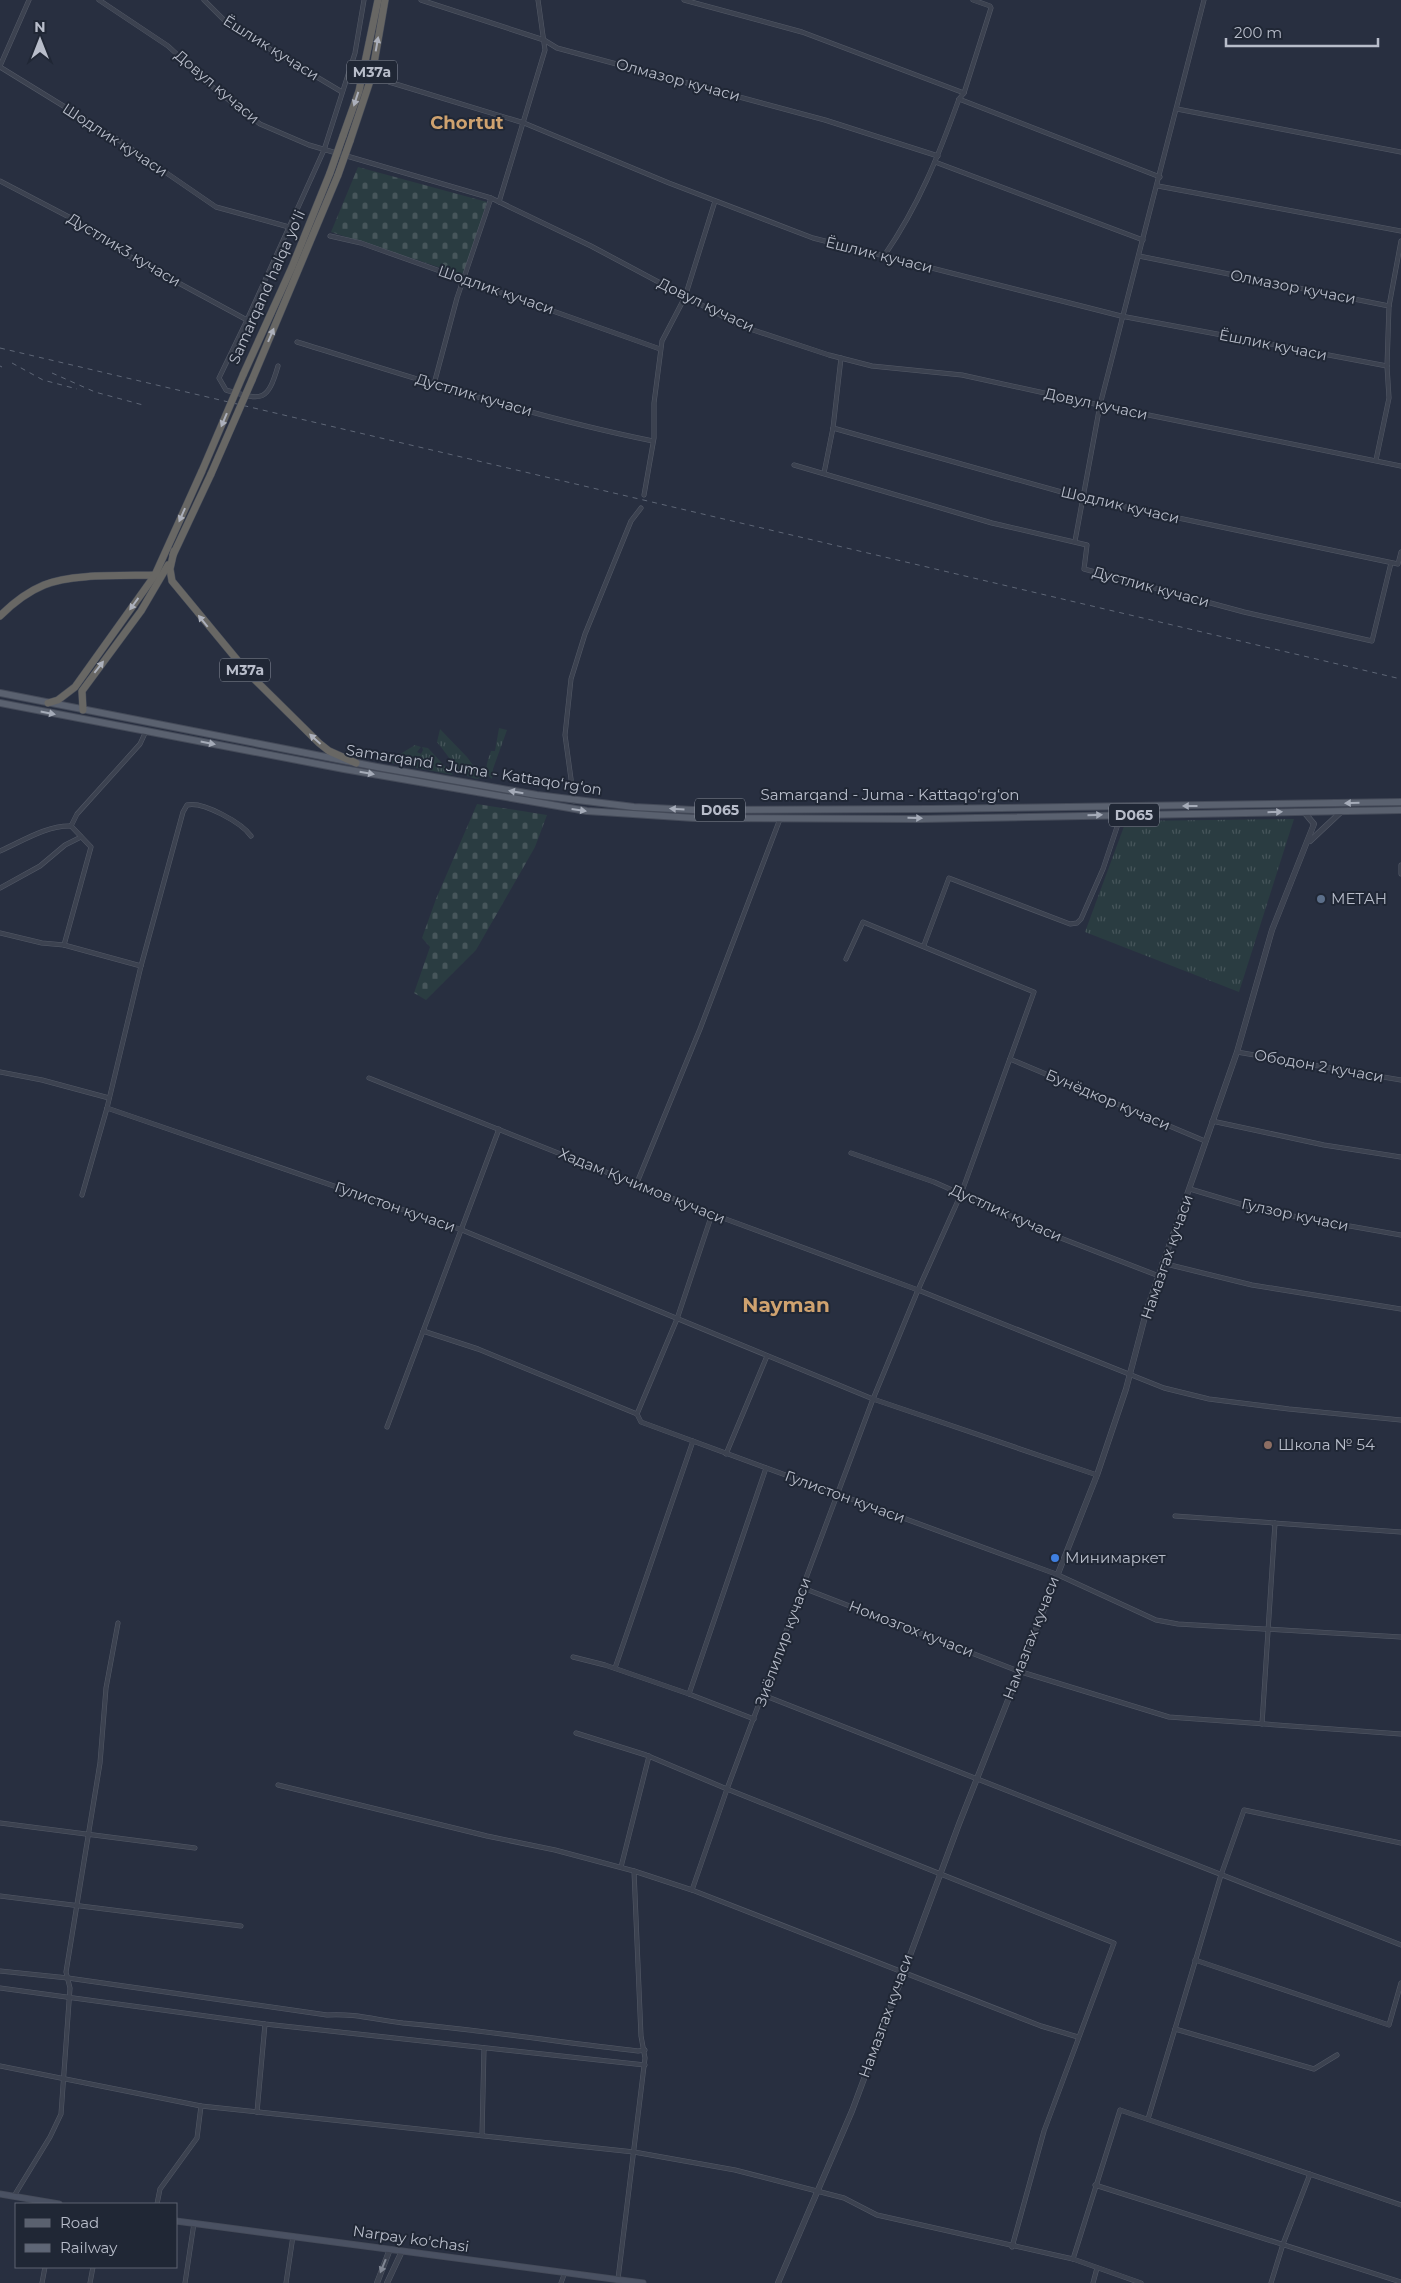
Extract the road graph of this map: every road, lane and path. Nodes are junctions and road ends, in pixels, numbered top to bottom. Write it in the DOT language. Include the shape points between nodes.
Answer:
graph roads {
  1 [pos="29,0"];
  2 [pos="99,0"];
  3 [pos="204,0"];
  4 [pos="363,0"];
  5 [pos="378,0"];
  6 [pos="385,0"];
  7 [pos="421,0"];
  8 [pos="538,0"];
  9 [pos="684,0"];
  10 [pos="973,0"];
  11 [pos="1204,0"];
  12 [pos="544,40"];
  13 [pos="0,67"];
  14 [pos="389,82"];
  15 [pos="342,92"];
  16 [pos="964,94"];
  17 [pos="958,99"];
  18 [pos="1178,109"];
  19 [pos="524,123"];
  20 [pos="324,150"];
  21 [pos="1401,152"];
  22 [pos="938,156"];
  23 [pos="935,162"];
  24 [pos="334,174"];
  25 [pos="1160,177"];
  26 [pos="0,181"];
  27 [pos="1158,186"];
  28 [pos="491,198"];
  29 [pos="715,201"];
  30 [pos="499,202"];
  31 [pos="289,227"];
  32 [pos="1401,231"];
  33 [pos="330,236"];
  34 [pos="1143,240"];
  35 [pos="1401,241"];
  36 [pos="884,256"];
  37 [pos="1139,256"];
  38 [pos="465,280"];
  39 [pos="685,297"];
  40 [pos="1389,306"];
  41 [pos="1121,316"];
  42 [pos="247,320"];
  43 [pos="297,342"];
  44 [pos="660,349"];
  45 [pos="841,358"];
  46 [pos="278,366"];
  47 [pos="1387,366"];
  48 [pos="434,384"];
  49 [pos="1100,405"];
  50 [pos="832,428"];
  51 [pos="653,442"];
  52 [pos="1376,460"];
  53 [pos="794,465"];
  54 [pos="1401,466"];
  55 [pos="824,474"];
  56 [pos="644,496"];
  57 [pos="1083,498"];
  58 [pos="641,508"];
  59 [pos="1075,541"];
  60 [pos="174,551"];
  61 [pos="1401,552"];
  62 [pos="161,563"];
  63 [pos="1391,563"];
  64 [pos="155,575"];
  65 [pos="164,575"];
  66 [pos="135,576"];
  67 [pos="0,616"];
  68 [pos="0,693"];
  69 [pos="0,703"];
  70 [pos="48,703"];
  71 [pos="83,710"];
  72 [pos="146,731"];
  73 [pos="356,763"];
  74 [pos="574,801"];
  75 [pos="1401,802"];
  76 [pos="1071,806"];
  77 [pos="866,808"];
  78 [pos="1342,810"];
  79 [pos="1401,810"];
  80 [pos="1303,811"];
  81 [pos="1121,815"];
  82 [pos="1072,816"];
  83 [pos="866,817"];
  84 [pos="780,819"];
  85 [pos="71,826"];
  86 [pos="251,836"];
  87 [pos="81,837"];
  88 [pos="1308,843"];
  89 [pos="0,851"];
  90 [pos="1401,865"];
  91 [pos="1401,874"];
  92 [pos="0,888"];
  93 [pos="0,933"];
  94 [pos="64,944"];
  95 [pos="924,946"];
  96 [pos="846,959"];
  97 [pos="142,966"];
  98 [pos="1237,1052"];
  99 [pos="1010,1058"];
  100 [pos="0,1072"];
  101 [pos="369,1078"];
  102 [pos="1401,1080"];
  103 [pos="109,1098"];
  104 [pos="108,1108"];
  105 [pos="1212,1121"];
  106 [pos="499,1129"];
  107 [pos="1205,1141"];
  108 [pos="851,1153"];
  109 [pos="1401,1157"];
  110 [pos="636,1185"];
  111 [pos="1190,1189"];
  112 [pos="961,1194"];
  113 [pos="82,1195"];
  114 [pos="712,1214"];
  115 [pos="462,1230"];
  116 [pos="1401,1235"];
  117 [pos="1162,1263"];
  118 [pos="1159,1276"];
  119 [pos="918,1290"];
  120 [pos="1401,1309"];
  121 [pos="677,1319"];
  122 [pos="423,1331"];
  123 [pos="767,1356"];
  124 [pos="1130,1375"];
  125 [pos="873,1399"];
  126 [pos="637,1414"];
  127 [pos="1401,1420"];
  128 [pos="387,1426"];
  129 [pos="694,1442"];
  130 [pos="726,1454"];
  131 [pos="766,1468"];
  132 [pos="1097,1475"];
  133 [pos="837,1494"];
  134 [pos="1176,1516"];
  135 [pos="1276,1523"];
  136 [pos="1401,1532"];
  137 [pos="1056,1574"];
  138 [pos="803,1588"];
  139 [pos="118,1623"];
  140 [pos="1268,1629"];
  141 [pos="1401,1637"];
  142 [pos="572,1657"];
  143 [pos="615,1668"];
  144 [pos="1018,1671"];
  145 [pos="688,1694"];
  146 [pos="763,1695"];
  147 [pos="754,1719"];
  148 [pos="1262,1724"];
  149 [pos="576,1733"];
  150 [pos="1401,1734"];
  151 [pos="649,1756"];
  152 [pos="976,1779"];
  153 [pos="278,1785"];
  154 [pos="727,1789"];
  155 [pos="0,1823"];
  156 [pos="88,1834"];
  157 [pos="1401,1843"];
  158 [pos="195,1848"];
  159 [pos="620,1867"];
  160 [pos="634,1871"];
  161 [pos="940,1874"];
  162 [pos="1221,1875"];
  163 [pos="692,1890"];
  164 [pos="0,1896"];
  165 [pos="76,1906"];
  166 [pos="241,1926"];
  167 [pos="1401,1945"];
  168 [pos="1195,1960"];
  169 [pos="0,1971"];
  170 [pos="902,1971"];
  171 [pos="68,1978"];
  172 [pos="1401,1983"];
  173 [pos="0,1988"];
  174 [pos="69,1999"];
  175 [pos="265,2024"];
  176 [pos="1175,2029"];
  177 [pos="1078,2037"];
  178 [pos="484,2048"];
  179 [pos="645,2050"];
  180 [pos="1337,2055"];
  181 [pos="645,2065"];
  182 [pos="0,2066"];
  183 [pos="63,2078"];
  184 [pos="201,2106"];
  185 [pos="257,2112"];
  186 [pos="1148,2119"];
  187 [pos="482,2135"];
  188 [pos="634,2152"];
  189 [pos="1310,2174"];
  190 [pos="1095,2186"];
  191 [pos="817,2191"];
  192 [pos="0,2194"];
  193 [pos="14,2196"];
  194 [pos="51,2203"];
  195 [pos="157,2203"];
  196 [pos="1401,2206"];
  197 [pos="178,2221"];
  198 [pos="194,2223"];
  199 [pos="293,2236"];
  200 [pos="1283,2244"];
  201 [pos="1012,2246"];
  202 [pos="390,2249"];
  203 [pos="402,2251"];
  204 [pos="1073,2259"];
  205 [pos="45,2268"];
  206 [pos="93,2268"];
  207 [pos="1097,2268"];
  208 [pos="565,2272"];
  209 [pos="618,2279"];
  210 [pos="608,2280"];
  211 [pos="1401,2282"];
  212 [pos="42,2283"];
  213 [pos="90,2283"];
  214 [pos="186,2283"];
  215 [pos="286,2283"];
  216 [pos="376,2283"];
  217 [pos="387,2283"];
  218 [pos="561,2283"];
  219 [pos="642,2283"];
  220 [pos="778,2283"];
  221 [pos="1093,2283"];
  222 [pos="1141,2283"];
  223 [pos="1271,2283"];
  1 -- 13 [label="street"];
  2 -- 20 [label="street, Довул кучаси" via="168,46 216,90 260,124"];
  3 -- 15 [label="street, Ёшлик кучаси" via="228,24"];
  4 -- 15 [label="street" via="355,52"];
  5 -- 24 [label="highway, Samarqand halqa yoʻli / M37a, one-way, bridge" via="363,75"];
  24 -- 6 [label="highway, Samarqand halqa yoʻli / M37a, one-way, bridge" via="350,141 372,74"];
  7 -- 12 [label="street, Олмазор кучаси"];
  8 -- 12 [label="street"];
  9 -- 16 [label="street" via="802,32"];
  10 -- 16 [label="street" via="991,8"];
  11 -- 18 [label="street"];
  12 -- 19 [label="street" via="545,50"];
  12 -- 22 [label="street, Олмазор кучаси" via="557,48 825,120"];
  13 -- 31 [label="street, Шодлик кучаси" via="117,139 216,207"];
  14 -- 19 [label="street, Ёшлик кучаси"];
  15 -- 20 [label="street"];
  16 -- 17 [label="street"];
  17 -- 22 [label="street"];
  17 -- 25 [label="street"];
  18 -- 21 [label="street"];
  18 -- 25 [label="street"];
  19 -- 29 [label="street, Ёшлик кучаси"];
  19 -- 30 [label="street"];
  20 -- 28 [label="street, Довул кучаси"];
  20 -- 31 [label="street"];
  22 -- 23 [label="street"];
  23 -- 34 [label="street"];
  23 -- 36 [label="street" via="918,201"];
  60 -- 24 [label="highway, Samarqand halqa yoʻli / M37a, one-way, bridge" via="252,380"];
  24 -- 62 [label="highway, Samarqand halqa yoʻli / M37a, one-way, bridge"];
  25 -- 27 [label="street"];
  26 -- 42 [label="street, Дустлик3 кучаси"];
  27 -- 32 [label="street"];
  27 -- 34 [label="street"];
  28 -- 30 [label="street, Довул кучаси"];
  28 -- 38 [label="street"];
  29 -- 36 [label="street, Ёшлик кучаси" via="814,238"];
  29 -- 39 [label="street"];
  30 -- 39 [label="street, Довул кучаси" via="591,246"];
  31 -- 42 [label="street"];
  33 -- 38 [label="street, Шодлик кучаси" via="361,243"];
  34 -- 37 [label="street"];
  35 -- 40 [label="street"];
  36 -- 41 [label="street, Ёшлик кучаси"];
  37 -- 40 [label="street, Олмазор кучаси"];
  37 -- 41 [label="street"];
  38 -- 44 [label="street, Шодлик кучаси"];
  38 -- 48 [label="street" via="457,298"];
  39 -- 44 [label="street" via="668,326"];
  39 -- 45 [label="street, Довул кучаси" via="741,326"];
  40 -- 47 [label="street"];
  41 -- 47 [label="street, Ёшлик кучаси"];
  41 -- 49 [label="street"];
  42 -- 46 [label="street" via="221,369 222,387 251,397 261,396 271,387"];
  43 -- 48 [label="street, Дустлик кучаси"];
  44 -- 51 [label="street"];
  45 -- 49 [label="street, Довул кучаси" via="872,366 962,375"];
  45 -- 50 [label="street"];
  47 -- 52 [label="street" via="1390,398"];
  48 -- 51 [label="street, Дустлик кучаси"];
  49 -- 52 [label="street, Довул кучаси"];
  49 -- 57 [label="street"];
  50 -- 55 [label="street"];
  50 -- 57 [label="street, Шодлик кучаси"];
  51 -- 56 [label="street"];
  52 -- 54 [label="street, Довул кучаси"];
  53 -- 55 [label="street"];
  55 -- 59 [label="street" via="992,523"];
  57 -- 59 [label="street"];
  57 -- 63 [label="street, Шодлик кучаси"];
  58 -- 74 [label="street" via="631,521 585,634 571,679 564,735"];
  59 -- 63 [label="street, Дустлик кучаси" via="1086,545 1084,569 1244,612 1372,641"];
  60 -- 65 [label="highway, Samarqand halqa yoʻli / M37a"];
  73 -- 60 [label="highway, M37a, one-way" via="318,743 231,654 172,581 170,569"];
  61 -- 63 [label="street" via="1398,564"];
  62 -- 64 [label="highway, Samarqand halqa yoʻli / M37a"];
  62 -- 66 [label="highway" via="152,572"];
  64 -- 65 [label="highway"];
  64 -- 66 [label="highway"];
  64 -- 70 [label="highway, Samarqand halqa yoʻli / M37a, one-way" via="75,687 58,700"];
  71 -- 65 [label="highway, Samarqand halqa yoʻli / M37a, one-way" via="82,690"];
  66 -- 67 [label="highway" via="66,579 50,583 27,594"];
  68 -- 70 [label="main road, Samarqand - Juma - Kattaqo‘rg‘on / D065"];
  69 -- 72 [label="main road, Samarqand - Juma - Kattaqo‘rg‘on / D065, one-way"];
  70 -- 71 [label="main road, Samarqand - Juma - Kattaqo‘rg‘on / D065"];
  71 -- 73 [label="main road, Samarqand - Juma - Kattaqo‘rg‘on / D065"];
  72 -- 84 [label="main road, Samarqand - Juma - Kattaqo‘rg‘on / D065, one-way" via="587,811 694,818"];
  72 -- 85 [label="street" via="140,744 77,814"];
  74 -- 73 [label="main road, Samarqand - Juma - Kattaqo‘rg‘on / D065, one-way"];
  77 -- 74 [label="main road, Samarqand - Juma - Kattaqo‘rg‘on / D065, one-way" via="693,810"];
  75 -- 76 [label="main road, Samarqand - Juma - Kattaqo‘rg‘on / D065, one-way"];
  76 -- 77 [label="main road, Samarqand - Juma - Kattaqo‘rg‘on / D065"];
  76 -- 82 [label="main road"];
  77 -- 83 [label="main road"];
  78 -- 79 [label="main road, Samarqand - Juma - Kattaqo‘rg‘on / D065"];
  78 -- 80 [label="main road, Samarqand - Juma - Kattaqo‘rg‘on / D065"];
  78 -- 88 [label="street"];
  81 -- 80 [label="main road, Samarqand - Juma - Kattaqo‘rg‘on / D065, one-way"];
  80 -- 88 [label="street" via="1314,824"];
  82 -- 81 [label="main road, Samarqand - Juma - Kattaqo‘rg‘on / D065, one-way"];
  81 -- 95 [label="street" via="1103,869 1077,923 1070,924 948,878"];
  83 -- 82 [label="main road, Samarqand - Juma - Kattaqo‘rg‘on / D065, one-way"];
  83 -- 84 [label="main road, Samarqand - Juma - Kattaqo‘rg‘on / D065"];
  84 -- 110 [label="street"];
  85 -- 87 [label="street"];
  85 -- 89 [label="street" via="43,832"];
  86 -- 97 [label="street" via="245,827 228,816 187,805"];
  87 -- 92 [label="street" via="65,845 40,866"];
  87 -- 94 [label="street" via="91,847"];
  88 -- 98 [label="street, Намазгах кучаси" via="1272,930"];
  90 -- 91 [label="street"];
  93 -- 94 [label="street" via="42,943"];
  94 -- 97 [label="street"];
  95 -- 96 [label="street" via="863,922"];
  95 -- 99 [label="street, Зиёлилир кучаси" via="1034,992"];
  97 -- 103 [label="street"];
  98 -- 102 [label="street, Ободон 2 кучаси"];
  98 -- 105 [label="street, Намазгах кучаси"];
  99 -- 107 [label="street, Бунёдкор кучаси"];
  99 -- 112 [label="street, Зиёлилир кучаси"];
  100 -- 103 [label="street"];
  101 -- 106 [label="street, Хадам Кучимов кучаси"];
  103 -- 104 [label="street"];
  104 -- 113 [label="street"];
  104 -- 115 [label="street, Гулистон кучаси"];
  105 -- 107 [label="street, Намазгах кучаси"];
  105 -- 109 [label="street" via="1324,1145"];
  106 -- 110 [label="street, Хадам Кучимов кучаси"];
  106 -- 115 [label="street"];
  107 -- 111 [label="street, Намазгах кучаси"];
  108 -- 112 [label="street, Дустлик кучаси"];
  110 -- 114 [label="street, Хадам Кучимов кучаси"];
  111 -- 116 [label="street, Гулзор кучаси" via="1264,1211"];
  111 -- 117 [label="street, Намазгах кучаси"];
  112 -- 118 [label="street, Дустлик кучаси" via="1058,1237"];
  112 -- 119 [label="street, Зиёлилир кучаси"];
  114 -- 119 [label="street, Хадам Кучимов кучаси"];
  114 -- 121 [label="street"];
  115 -- 121 [label="street, Гулистон кучаси"];
  115 -- 122 [label="street"];
  117 -- 118 [label="street, Намазгах кучаси"];
  117 -- 120 [label="street" via="1252,1285"];
  118 -- 124 [label="street, Намазгах кучаси"];
  119 -- 124 [label="street, Хадам Кучимов кучаси"];
  119 -- 125 [label="street, Зиёлилир кучаси"];
  121 -- 123 [label="street, Гулистон кучаси"];
  121 -- 126 [label="street"];
  122 -- 126 [label="street, Гулистон кучаси" via="478,1348"];
  122 -- 128 [label="street"];
  123 -- 125 [label="street, Гулистон кучаси"];
  123 -- 130 [label="street"];
  124 -- 127 [label="street, Хадам Кучимов кучаси" via="1164,1388 1209,1399"];
  124 -- 132 [label="street, Намазгах кучаси"];
  125 -- 132 [label="street, Гулистон кучаси"];
  125 -- 133 [label="street, Зиёлилир кучаси"];
  126 -- 129 [label="street, Гулистон кучаси" via="641,1422"];
  129 -- 130 [label="street, Гулистон кучаси"];
  129 -- 143 [label="street"];
  130 -- 131 [label="street, Гулистон кучаси"];
  131 -- 133 [label="street, Гулистон кучаси"];
  131 -- 145 [label="street"];
  132 -- 137 [label="street, Намазгах кучаси"];
  133 -- 137 [label="street, Гулистон кучаси"];
  133 -- 138 [label="street, Зиёлилир кучаси"];
  134 -- 135 [label="street"];
  135 -- 136 [label="street"];
  135 -- 140 [label="street"];
  137 -- 140 [label="street, Гулистон кучаси" via="1156,1620"];
  137 -- 144 [label="street, Намазгах кучаси"];
  138 -- 144 [label="street, Номозгох кучаси"];
  138 -- 146 [label="street, Зиёлилир кучаси"];
  139 -- 156 [label="street" via="106,1688 100,1763"];
  140 -- 141 [label="street, Гулистон кучаси"];
  140 -- 148 [label="street"];
  142 -- 143 [label="street"];
  143 -- 145 [label="street"];
  144 -- 148 [label="street, Номозгох кучаси" via="1169,1717"];
  144 -- 152 [label="street, Намазгах кучаси"];
  145 -- 147 [label="street"];
  146 -- 147 [label="street, Зиёлилир кучаси"];
  146 -- 152 [label="street"];
  147 -- 154 [label="street, Зиёлилир кучаси"];
  148 -- 150 [label="street, Номозгох кучаси"];
  149 -- 151 [label="street"];
  151 -- 154 [label="street"];
  151 -- 159 [label="street"];
  152 -- 161 [label="street, Намазгах кучаси"];
  152 -- 162 [label="street"];
  153 -- 159 [label="street"];
  154 -- 161 [label="street"];
  154 -- 163 [label="street, Зиёлилир кучаси"];
  155 -- 156 [label="street"];
  156 -- 158 [label="street"];
  156 -- 165 [label="street"];
  157 -- 162 [label="street" via="1244,1810"];
  159 -- 160 [label="street"];
  160 -- 163 [label="street"];
  160 -- 179 [label="street" via="641,2036"];
  161 -- 170 [label="street, Намазгах кучаси"];
  161 -- 177 [label="street" via="1114,1944"];
  162 -- 167 [label="street"];
  162 -- 168 [label="street"];
  163 -- 170 [label="street"];
  164 -- 165 [label="street"];
  165 -- 166 [label="street"];
  165 -- 171 [label="street" via="66,1972"];
  168 -- 172 [label="street" via="1389,2025"];
  168 -- 176 [label="street"];
  169 -- 171 [label="street"];
  170 -- 177 [label="street" via="1041,2026"];
  170 -- 191 [label="street, Намазгах кучаси" via="852,2111"];
  171 -- 174 [label="street"];
  171 -- 179 [label="street" via="327,2015 345,2013 384,2021"];
  173 -- 174 [label="street"];
  174 -- 175 [label="street"];
  174 -- 183 [label="street"];
  175 -- 178 [label="street"];
  175 -- 185 [label="street"];
  176 -- 180 [label="street" via="1314,2069"];
  176 -- 186 [label="street"];
  177 -- 201 [label="street" via="1044,2131"];
  178 -- 181 [label="street"];
  178 -- 187 [label="street"];
  179 -- 181 [label="street"];
  181 -- 188 [label="street"];
  182 -- 183 [label="street"];
  183 -- 184 [label="street"];
  183 -- 193 [label="street" via="57,2125"];
  184 -- 185 [label="street"];
  184 -- 195 [label="street" via="197,2138 160,2189"];
  185 -- 187 [label="street"];
  186 -- 189 [label="street"];
  186 -- 190 [label="street" via="1120,2110"];
  187 -- 188 [label="street"];
  188 -- 191 [label="street" via="735,2170"];
  188 -- 209 [label="street"];
  189 -- 196 [label="street"];
  189 -- 200 [label="street"];
  190 -- 200 [label="street"];
  190 -- 204 [label="street"];
  191 -- 201 [label="street" via="856,2203 877,2216"];
  191 -- 220 [label="street, Намазгах кучаси"];
  192 -- 193 [label="main road"];
  193 -- 194 [label="main road"];
  197 -- 198 [label="main road, Narpay ko'chasi"];
  198 -- 199 [label="main road, Narpay ko'chasi"];
  198 -- 214 [label="street"];
  199 -- 202 [label="main road, Narpay ko'chasi"];
  199 -- 215 [label="street"];
  200 -- 211 [label="street"];
  200 -- 223 [label="street"];
  201 -- 204 [label="street"];
  202 -- 203 [label="main road, Narpay ko'chasi"];
  202 -- 216 [label="street, one-way"];
  203 -- 208 [label="main road, Narpay ko'chasi"];
  203 -- 217 [label="street"];
  204 -- 207 [label="street"];
  205 -- 212 [label="street"];
  206 -- 213 [label="street"];
  207 -- 221 [label="street"];
  207 -- 222 [label="street"];
  208 -- 210 [label="main road, Narpay ko'chasi"];
  208 -- 218 [label="street"];
  209 -- 210 [label="main road, Narpay ko'chasi"];
  209 -- 219 [label="main road, Narpay ko'chasi"];
}
